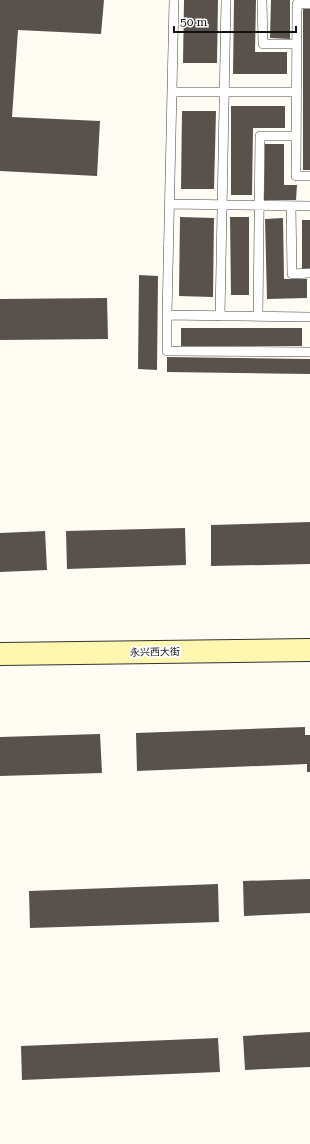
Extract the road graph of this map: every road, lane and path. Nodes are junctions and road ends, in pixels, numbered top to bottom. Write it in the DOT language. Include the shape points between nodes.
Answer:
graph roads {
  1 [pos="174,0"];
  2 [pos="226,0"];
  3 [pos="262,0"];
  4 [pos="310,4"];
  5 [pos="296,44"];
  6 [pos="172,92"];
  7 [pos="224,92"];
  8 [pos="296,92"];
  9 [pos="296,136"];
  10 [pos="310,176"];
  11 [pos="170,204"];
  12 [pos="222,205"];
  13 [pos="258,205"];
  14 [pos="291,206"];
  15 [pos="310,206"];
  16 [pos="310,273"];
  17 [pos="167,315"];
  18 [pos="220,316"];
  19 [pos="258,316"];
  20 [pos="310,317"];
  21 [pos="310,352"];
  22 [pos="310,650"];
  23 [pos="0,654"];
  1 -- 6 [label="lane"];
  2 -- 7 [label="lane"];
  3 -- 5 [label="lane" via="263,44"];
  4 -- 5 [label="lane" via="297,4"];
  5 -- 8 [label="lane"];
  6 -- 7 [label="lane"];
  6 -- 11 [label="lane"];
  7 -- 8 [label="lane"];
  7 -- 12 [label="lane"];
  8 -- 9 [label="lane"];
  9 -- 10 [label="lane" via="296,176"];
  9 -- 13 [label="lane" via="260,136"];
  11 -- 12 [label="lane"];
  11 -- 17 [label="lane"];
  12 -- 13 [label="lane"];
  12 -- 18 [label="lane"];
  13 -- 14 [label="lane"];
  13 -- 19 [label="lane"];
  14 -- 15 [label="lane"];
  14 -- 16 [label="lane" via="292,274"];
  17 -- 18 [label="lane"];
  17 -- 21 [label="lane" via="167,351"];
  18 -- 19 [label="lane"];
  19 -- 20 [label="lane"];
  22 -- 23 [label="main road, 永兴西大街"];
}
